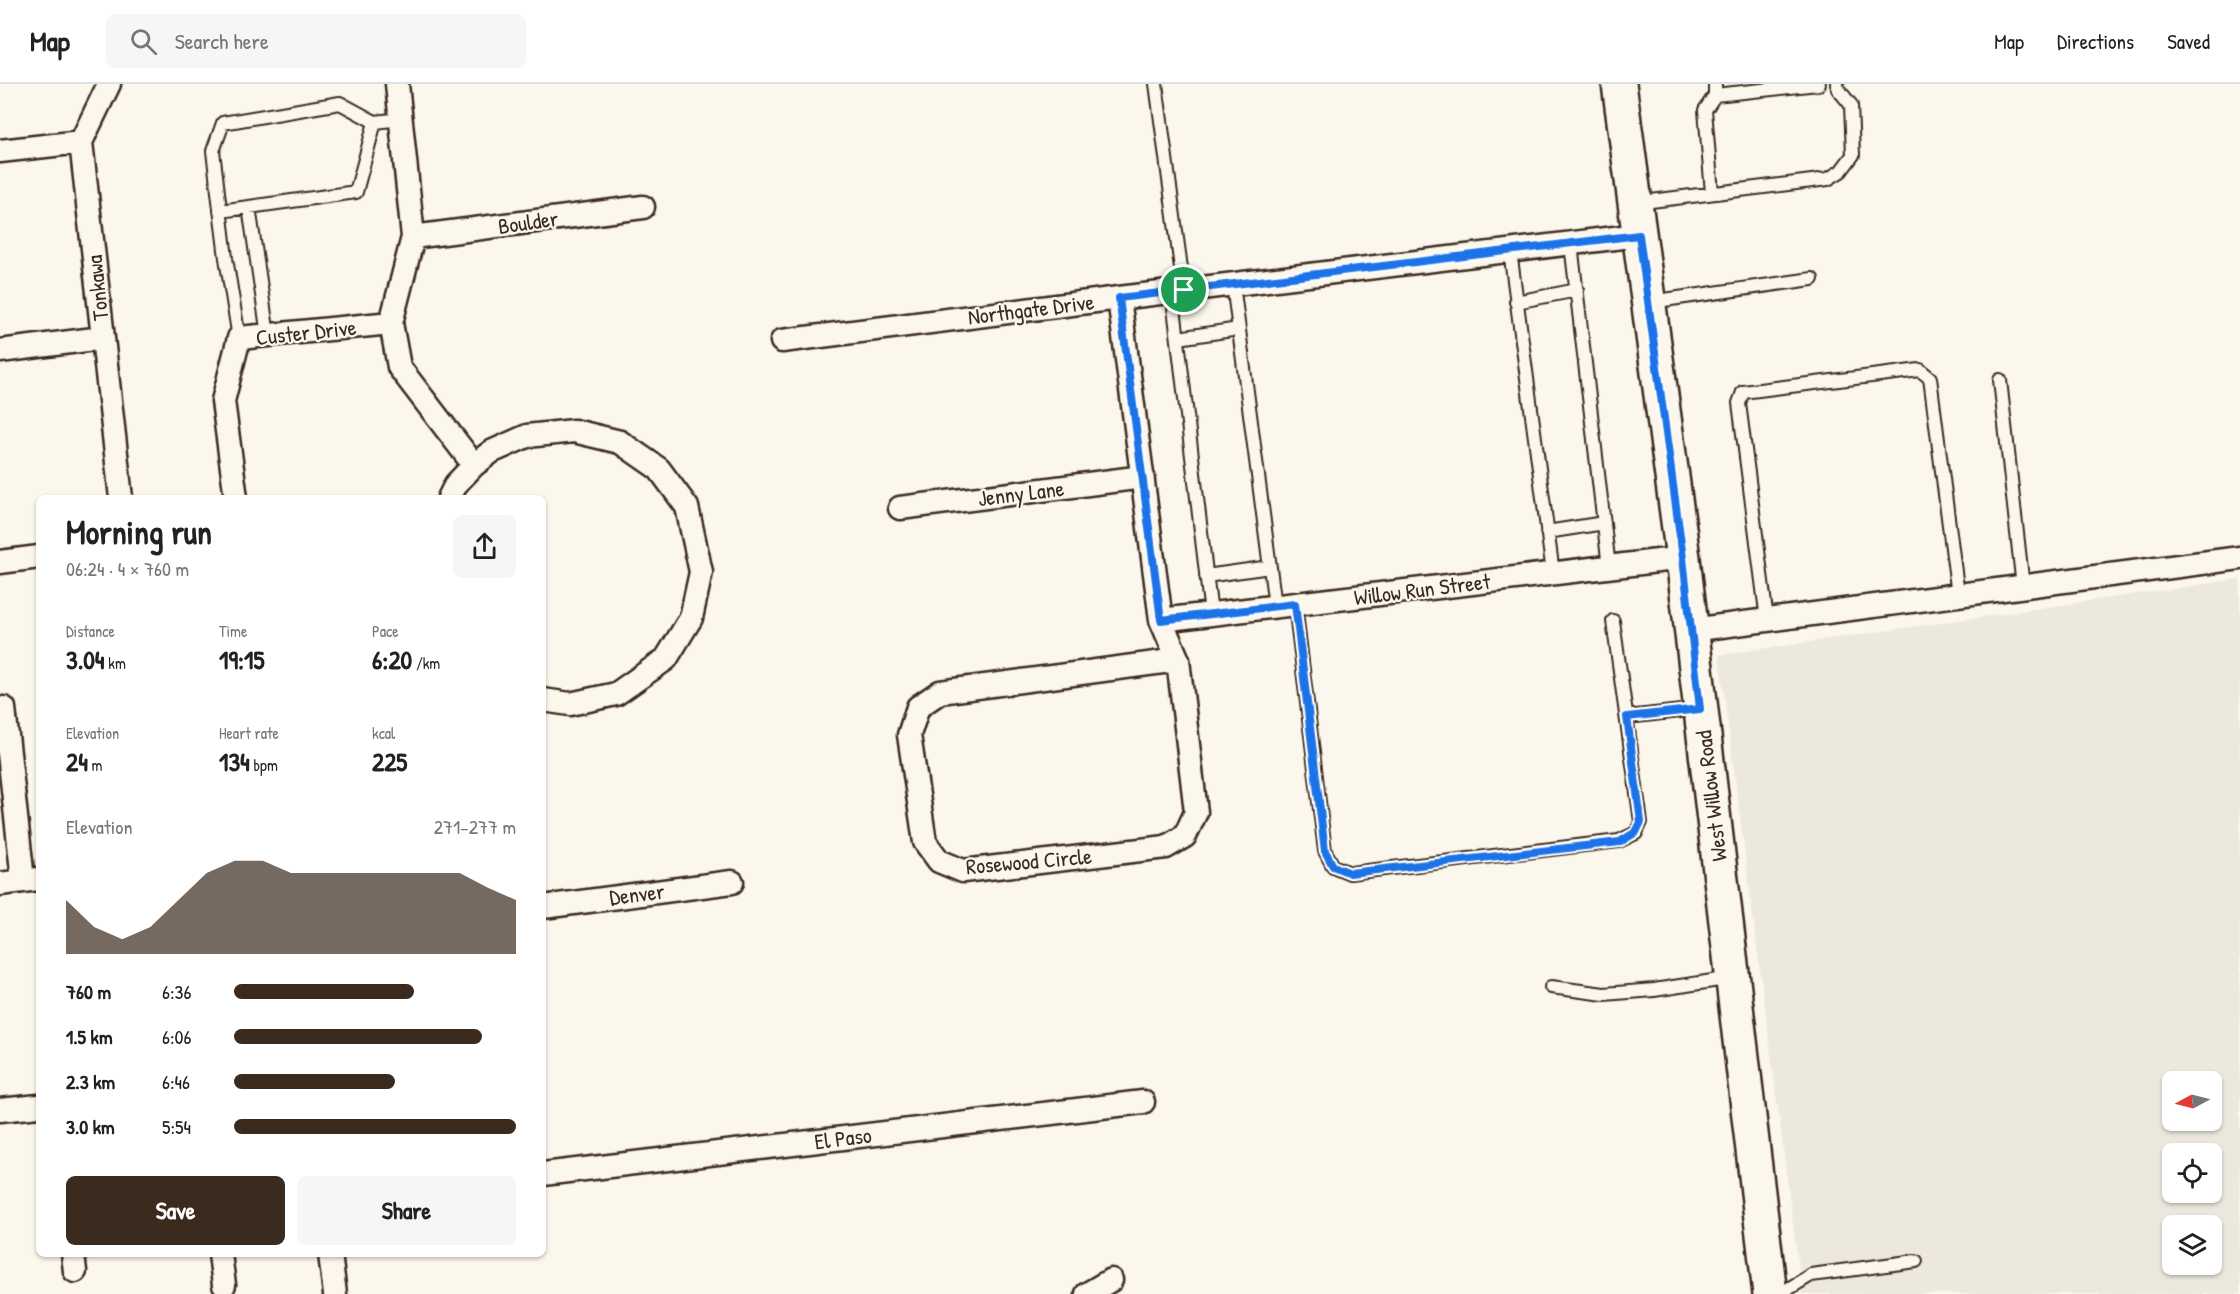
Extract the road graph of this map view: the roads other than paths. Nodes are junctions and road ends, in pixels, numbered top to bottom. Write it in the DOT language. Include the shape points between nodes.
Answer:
graph roads {
  1 [pos="109,84"];
  2 [pos="397,84"];
  3 [pos="1156,84"];
  4 [pos="1619,84"];
  5 [pos="1819,84"];
  6 [pos="1837,84"];
  7 [pos="1714,90"];
  8 [pos="401,119"];
  9 [pos="375,122"];
  10 [pos="81,142"];
  11 [pos="0,151"];
  12 [pos="1712,193"];
  13 [pos="1634,203"];
  14 [pos="249,207"];
  15 [pos="643,207"];
  16 [pos="220,211"];
  17 [pos="1639,235"];
  18 [pos="413,237"];
  19 [pos="1571,244"];
  20 [pos="1509,251"];
  21 [pos="1812,279"];
  22 [pos="1233,284"];
  23 [pos="1577,290"];
  24 [pos="1178,291"];
  25 [pos="1119,298"];
  26 [pos="1516,302"];
  27 [pos="1648,303"];
  28 [pos="391,323"];
  29 [pos="1239,329"];
  30 [pos="268,335"];
  31 [pos="102,338"];
  32 [pos="239,338"];
  33 [pos="1178,338"];
  34 [pos="782,341"];
  35 [pos="0,351"];
  36 [pos="2000,380"];
  37 [pos="474,465"];
  38 [pos="1143,477"];
  39 [pos="121,495"];
  40 [pos="236,495"];
  41 [pos="450,495"];
  42 [pos="900,508"];
  43 [pos="1604,523"];
  44 [pos="1547,532"];
  45 [pos="36,557"];
  46 [pos="1683,558"];
  47 [pos="2240,558"];
  48 [pos="0,562"];
  49 [pos="1270,567"];
  50 [pos="1609,567"];
  51 [pos="1553,573"];
  52 [pos="1206,576"];
  53 [pos="2023,586"];
  54 [pos="1958,595"];
  55 [pos="1285,605"];
  56 [pos="1211,614"];
  57 [pos="1161,620"];
  58 [pos="1767,620"];
  59 [pos="1613,621"];
  60 [pos="1691,630"];
  61 [pos="1178,660"];
  62 [pos="546,700"];
  63 [pos="4,708"];
  64 [pos="1700,709"];
  65 [pos="1627,717"];
  66 [pos="31,879"];
  67 [pos="732,882"];
  68 [pos="0,884"];
  69 [pos="546,907"];
  70 [pos="1733,978"];
  71 [pos="1551,987"];
  72 [pos="1143,1102"];
  73 [pos="36,1106"];
  74 [pos="0,1110"];
  75 [pos="546,1174"];
  76 [pos="220,1257"];
  77 [pos="330,1257"];
  78 [pos="1916,1261"];
  79 [pos="1111,1280"];
  80 [pos="224,1285"];
  81 [pos="335,1294"];
  82 [pos="1087,1294"];
  83 [pos="1770,1294"];
  84 [pos="1780,1294"];
  1 -- 10 [label="street"];
  2 -- 8 [label="street"];
  3 -- 24 [label="lane"];
  4 -- 13 [label="main road, West Willow Road"];
  5 -- 7 [label="lane"];
  6 -- 12 [label="lane" via="1851,105 1853,155 1841,171 1828,179"];
  7 -- 12 [label="lane" via="1705,111"];
  8 -- 9 [label="lane"];
  8 -- 18 [label="street"];
  9 -- 14 [label="lane" via="356,192"];
  9 -- 16 [label="lane" via="340,103 223,123 213,151"];
  10 -- 11 [label="street"];
  10 -- 31 [label="street, Tonkawa"];
  12 -- 13 [label="lane"];
  13 -- 17 [label="main road, West Willow Road"];
  14 -- 16 [label="lane"];
  14 -- 30 [label="lane"];
  15 -- 18 [label="street, Boulder"];
  16 -- 32 [label="lane"];
  17 -- 19 [label="street, Northgate Drive"];
  17 -- 27 [label="main road, West Willow Road"];
  18 -- 28 [label="street"];
  19 -- 20 [label="street, Northgate Drive"];
  19 -- 23 [label="lane"];
  20 -- 22 [label="street, Northgate Drive"];
  20 -- 26 [label="lane"];
  21 -- 27 [label="lane"];
  22 -- 24 [label="street, Northgate Drive"];
  22 -- 29 [label="lane"];
  23 -- 26 [label="lane"];
  23 -- 43 [label="lane"];
  24 -- 25 [label="street, Northgate Drive"];
  24 -- 33 [label="lane"];
  25 -- 34 [label="street, Northgate Drive"];
  25 -- 38 [label="street"];
  26 -- 44 [label="lane"];
  27 -- 46 [label="main road, West Willow Road"];
  28 -- 30 [label="street, Custer Drive"];
  28 -- 37 [label="street" via="399,368"];
  29 -- 33 [label="lane"];
  29 -- 49 [label="lane"];
  30 -- 32 [label="street, Custer Drive"];
  31 -- 35 [label="street"];
  31 -- 39 [label="street, Tonkawa"];
  32 -- 40 [label="street, Custer Drive" via="223,401"];
  33 -- 52 [label="lane"];
  36 -- 53 [label="lane"];
  37 -- 41 [label="street"];
  37 -- 62 [label="street" via="491,452 527,436 574,431 620,442 659,469 687,507 701,572 691,618 666,659 616,694 570,704"];
  38 -- 42 [label="street, Jenny Lane"];
  38 -- 57 [label="street"];
  43 -- 44 [label="lane"];
  43 -- 50 [label="lane"];
  44 -- 51 [label="lane"];
  45 -- 48 [label="street"];
  46 -- 50 [label="street, Willow Run Street"];
  46 -- 60 [label="main road, West Willow Road"];
  47 -- 53 [label="street"];
  49 -- 52 [label="lane"];
  49 -- 55 [label="lane"];
  50 -- 51 [label="street, Willow Run Street"];
  51 -- 55 [label="street, Willow Run Street"];
  52 -- 56 [label="lane"];
  53 -- 54 [label="street"];
  54 -- 58 [label="street"];
  54 -- 58 [label="lane" via="1929,378 1920,370 1754,390 1743,392 1739,403"];
  55 -- 56 [label="street, Willow Run Street"];
  55 -- 65 [label="lane" via="1325,851 1333,866 1350,873 1620,842 1636,832 1641,822"];
  56 -- 57 [label="street, Willow Run Street"];
  57 -- 61 [label="street"];
  58 -- 60 [label="street"];
  59 -- 65 [label="lane"];
  60 -- 64 [label="main road, West Willow Road"];
  61 -- 61 [label="street, Rosewood Circle" via="1196,812 1185,836 1166,847 963,872 939,861 925,842 909,735 918,707 940,692"];
  63 -- 66 [label="street"];
  64 -- 65 [label="lane"];
  64 -- 70 [label="main road, West Willow Road"];
  66 -- 68 [label="street"];
  67 -- 69 [label="street, Denver"];
  70 -- 71 [label="lane" via="1604,994"];
  70 -- 83 [label="main road, West Willow Road"];
  72 -- 75 [label="street, El Paso"];
  73 -- 74 [label="street"];
  76 -- 80 [label="street"];
  77 -- 81 [label="street"];
  78 -- 84 [label="lane" via="1810,1275"];
  79 -- 82 [label="street"];
}
